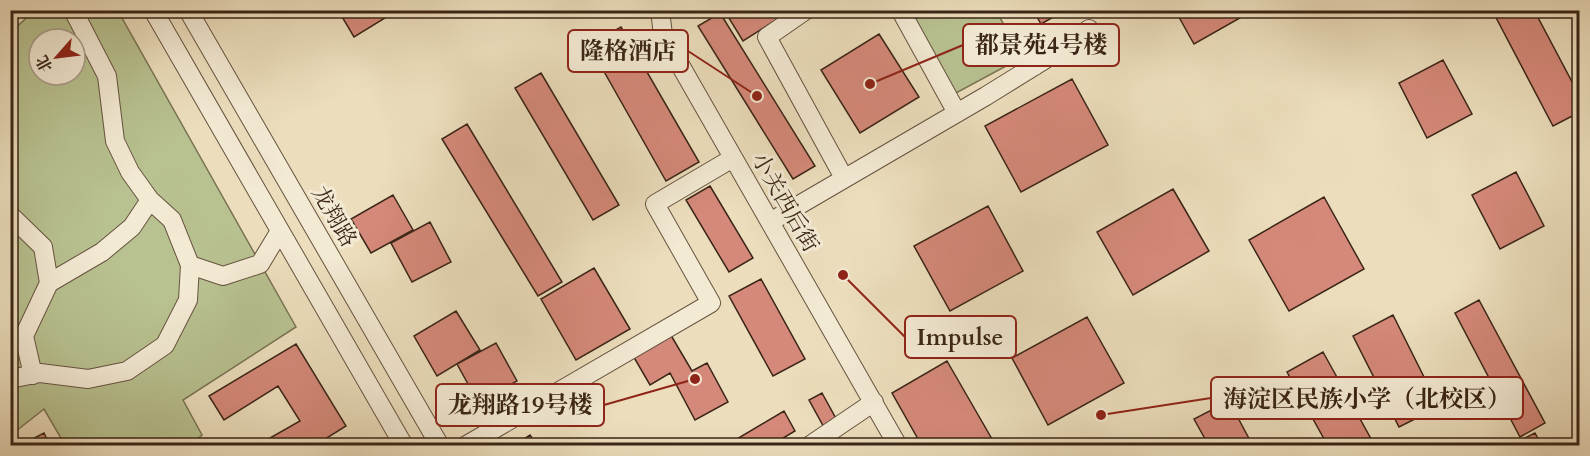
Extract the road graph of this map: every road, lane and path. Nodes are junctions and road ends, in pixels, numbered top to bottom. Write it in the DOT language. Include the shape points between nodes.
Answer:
graph roads {
  1 [pos="73,10"];
  2 [pos="153,10"];
  3 [pos="188,10"];
  4 [pos="660,10"];
  5 [pos="806,10"];
  6 [pos="902,11"];
  7 [pos="1089,29"];
  8 [pos="1020,41"];
  9 [pos="1035,66"];
  10 [pos="957,113"];
  11 [pos="734,158"];
  12 [pos="844,178"];
  13 [pos="150,200"];
  14 [pos="10,215"];
  15 [pos="770,222"];
  16 [pos="280,231"];
  17 [pos="190,265"];
  18 [pos="49,283"];
  19 [pos="33,375"];
  20 [pos="10,379"];
  21 [pos="874,402"];
  22 [pos="404,446"];
  23 [pos="440,446"];
  24 [pos="465,446"];
  25 [pos="809,446"];
  26 [pos="898,446"];
  1 -- 13 [label="street" via="107,76 115,141"];
  2 -- 16 [label="street"];
  3 -- 23 [label="street, 龙翔路"];
  4 -- 11 [label="street, 小关西后街" via="663,35"];
  5 -- 12 [label="street" via="767,37"];
  6 -- 10 [label="street"];
  7 -- 9 [label="street"];
  8 -- 9 [label="street"];
  9 -- 10 [label="street"];
  10 -- 12 [label="street"];
  11 -- 15 [label="street, 小关西后街"];
  11 -- 24 [label="street" via="655,204 711,303"];
  12 -- 15 [label="street"];
  13 -- 17 [label="street" via="171,220"];
  13 -- 18 [label="street" via="132,227 102,252"];
  14 -- 18 [label="street" via="43,247"];
  15 -- 21 [label="street, 小关西后街"];
  16 -- 17 [label="street" via="260,264 223,276"];
  16 -- 22 [label="street"];
  17 -- 19 [label="street" via="188,300 165,345 127,371 88,379"];
  18 -- 19 [label="street" via="24,336"];
  19 -- 20 [label="street"];
  21 -- 25 [label="street"];
  21 -- 26 [label="street, 小关西后街"];
}
